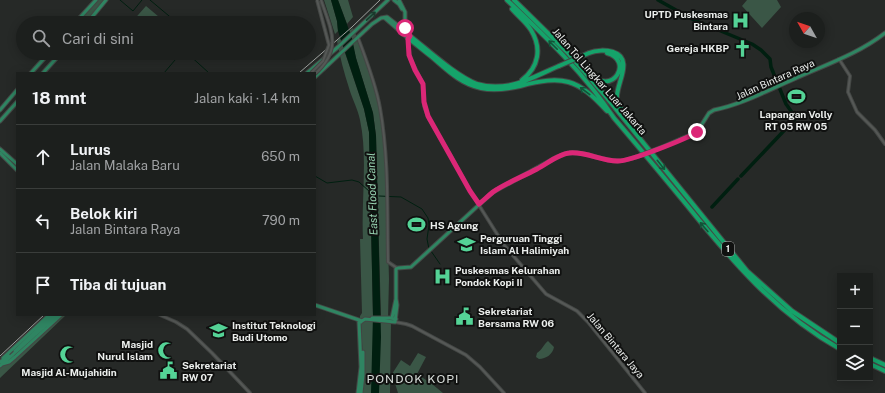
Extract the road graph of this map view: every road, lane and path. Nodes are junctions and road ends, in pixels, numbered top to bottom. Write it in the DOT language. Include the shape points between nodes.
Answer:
graph roads {
  1 [pos="96,0"];
  2 [pos="106,0"];
  3 [pos="317,0"];
  4 [pos="321,0"];
  5 [pos="388,0"];
  6 [pos="394,0"];
  7 [pos="399,0"];
  8 [pos="506,0"];
  9 [pos="514,0"];
  10 [pos="81,16"];
  11 [pos="92,16"];
  12 [pos="380,19"];
  13 [pos="406,21"];
  14 [pos="405,28"];
  15 [pos="885,33"];
  16 [pos="409,37"];
  17 [pos="357,39"];
  18 [pos="588,54"];
  19 [pos="570,56"];
  20 [pos="838,59"];
  21 [pos="43,60"];
  22 [pos="54,60"];
  23 [pos="559,67"];
  24 [pos="32,72"];
  25 [pos="44,72"];
  26 [pos="308,72"];
  27 [pos="312,72"];
  28 [pos="316,73"];
  29 [pos="316,77"];
  30 [pos="517,83"];
  31 [pos="508,88"];
  32 [pos="16,91"];
  33 [pos="16,103"];
  34 [pos="0,110"];
  35 [pos="614,118"];
  36 [pos="0,121"];
  37 [pos="637,134"];
  38 [pos="885,144"];
  39 [pos="1,152"];
  40 [pos="16,163"];
  41 [pos="16,169"];
  42 [pos="479,204"];
  43 [pos="397,268"];
  44 [pos="316,305"];
  45 [pos="48,316"];
  46 [pos="52,316"];
  47 [pos="56,316"];
  48 [pos="60,316"];
  49 [pos="163,316"];
  50 [pos="392,320"];
  51 [pos="360,321"];
  52 [pos="837,341"];
  53 [pos="837,347"];
  54 [pos="11,355"];
  55 [pos="873,359"];
  56 [pos="1,364"];
  57 [pos="873,365"];
  58 [pos="885,365"];
  59 [pos="885,371"];
  60 [pos="248,392"];
  61 [pos="359,393"];
  62 [pos="504,393"];
  63 [pos="645,393"];
  1 -- 10 [label="main road"];
  2 -- 11 [label="main road"];
  3 -- 27 [label="street, bridge" via="329,45 323,61"];
  4 -- 28 [label="street, bridge" via="333,46 326,62"];
  26 -- 5 [label="main road, one-way"];
  6 -- 13 [label="main road" via="402,9"];
  7 -- 13 [label="main road"];
  8 -- 30 [label="highway" via="531,30 538,53 534,67"];
  35 -- 8 [label="highway, Jalan Tol Lingkar Luar Jakarta / 1, one-way" via="586,81"];
  9 -- 19 [label="highway, Jalan Tol Lingkar Luar Jakarta / 1"];
  12 -- 14 [label="main road" via="387,17"];
  12 -- 16 [label="main road" via="387,19"];
  12 -- 17 [label="main road"];
  13 -- 14 [label="main road"];
  14 -- 16 [label="main road"];
  15 -- 20 [label="main road, Jalan Bintara Raya" via="855,52"];
  16 -- 30 [label="highway" via="477,84 499,86"];
  16 -- 31 [label="highway" via="464,82 487,89"];
  16 -- 42 [label="street, Jalan Bintara Jaya" via="410,58 423,84 428,116"];
  17 -- 29 [label="main road"];
  17 -- 43 [label="street" via="380,106 385,137 388,262"];
  18 -- 19 [label="highway" via="603,52 613,56 619,65 617,76 608,82 599,80"];
  18 -- 23 [label="highway, bridge"];
  18 -- 37 [label="highway" via="611,51 623,61 617,99"];
  19 -- 37 [label="highway, Jalan Tol Lingkar Luar Jakarta / 1"];
  20 -- 38 [label="street" via="850,76 848,92 858,112"];
  20 -- 42 [label="main road, Jalan Bintara Raya, bridge" via="744,102 714,110 709,113 697,132 665,146 626,161 602,160 578,153 568,153 498,189"];
  21 -- 24 [label="main road"];
  22 -- 25 [label="main road"];
  23 -- 30 [label="highway"];
  23 -- 31 [label="highway"];
  35 -- 31 [label="highway, one-way" via="585,91 565,81 548,80"];
  32 -- 34 [label="main road"];
  33 -- 36 [label="main road"];
  53 -- 35 [label="highway, Jalan Tol Lingkar Luar Jakarta / 1, one-way" via="784,310 744,273"];
  37 -- 52 [label="highway, Jalan Tol Lingkar Luar Jakarta / 1, one-way" via="747,271 792,311"];
  39 -- 40 [label="main road"];
  39 -- 41 [label="main road"];
  42 -- 43 [label="main road, Jalan Bintara Raya" via="410,268"];
  42 -- 63 [label="street, Jalan Bintara Jaya" via="504,245 538,285 549,297 577,311 588,322"];
  43 -- 50 [label="main road"];
  44 -- 51 [label="main road"];
  45 -- 56 [label="main road" via="4,358"];
  46 -- 54 [label="main road"];
  47 -- 54 [label="main road"];
  48 -- 56 [label="main road" via="9,362"];
  49 -- 60 [label="street" via="187,329"];
  50 -- 51 [label="main road"];
  50 -- 62 [label="street" via="412,326 466,355"];
  51 -- 61 [label="main road" via="362,374"];
  54 -- 56 [label="main road"];
  55 -- 58 [label="highway"];
  57 -- 59 [label="highway"];
}
